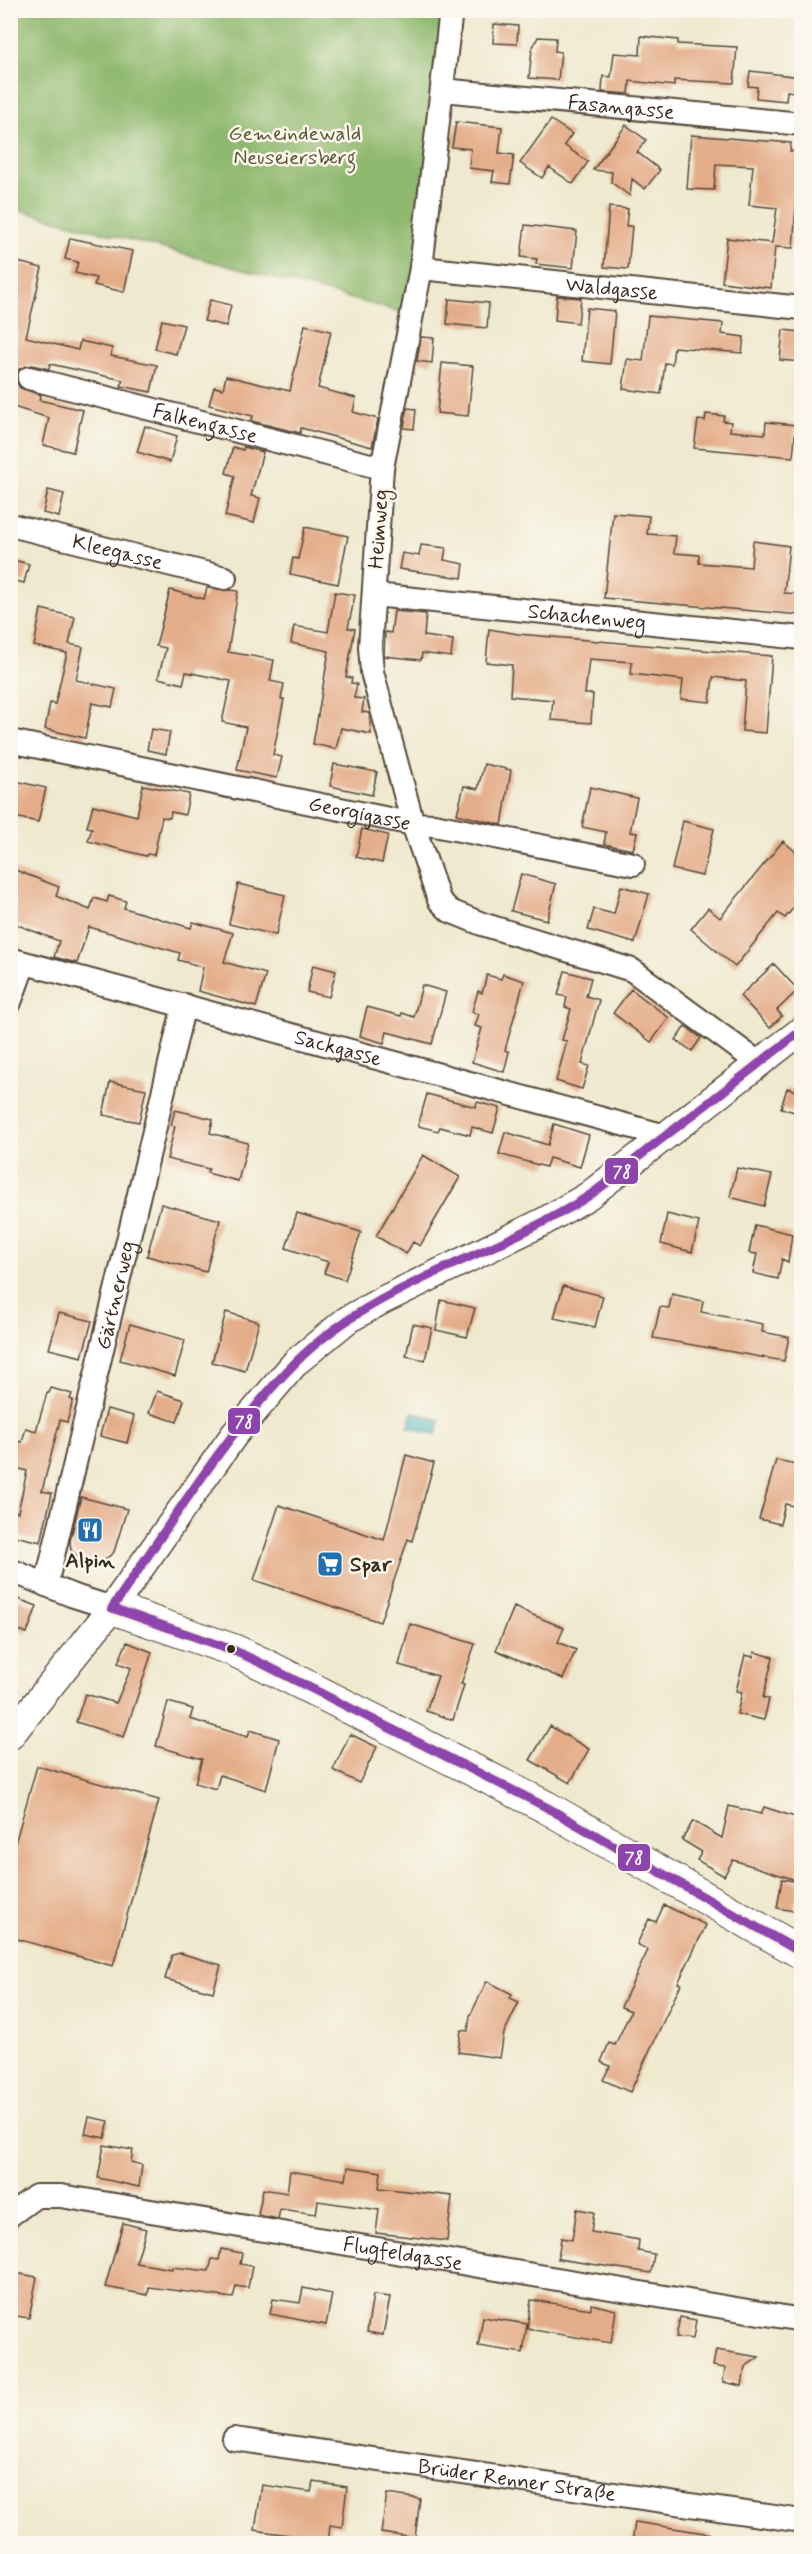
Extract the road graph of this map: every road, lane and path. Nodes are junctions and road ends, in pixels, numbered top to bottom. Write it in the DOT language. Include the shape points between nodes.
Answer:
graph roads {
  1 [pos="450,10"];
  2 [pos="442,90"];
  3 [pos="801,124"];
  4 [pos="421,268"];
  5 [pos="801,308"];
  6 [pos="29,378"];
  7 [pos="382,468"];
  8 [pos="10,525"];
  9 [pos="225,578"];
  10 [pos="374,595"];
  11 [pos="801,638"];
  12 [pos="10,741"];
  13 [pos="413,824"];
  14 [pos="633,864"];
  15 [pos="17,961"];
  16 [pos="10,1002"];
  17 [pos="184,1005"];
  18 [pos="801,1030"];
  19 [pos="760,1064"];
  20 [pos="666,1136"];
  21 [pos="10,1570"];
  22 [pos="46,1585"];
  23 [pos="112,1608"];
  24 [pos="10,1737"];
  25 [pos="801,1953"];
  26 [pos="10,2215"];
  27 [pos="801,2320"];
  28 [pos="234,2439"];
  29 [pos="801,2521"];
  1 -- 2 [label="street, Heimweg"];
  2 -- 3 [label="street, Fasangasse"];
  2 -- 4 [label="street, Heimweg"];
  4 -- 5 [label="street, Waldgasse"];
  4 -- 7 [label="street, Heimweg"];
  6 -- 7 [label="street, Falkengasse"];
  7 -- 10 [label="street, Heimweg"];
  8 -- 9 [label="street, Kleegasse"];
  10 -- 11 [label="street, Schachenweg"];
  10 -- 13 [label="street, Heimweg" via="372,672"];
  12 -- 13 [label="street, Georgigasse"];
  13 -- 14 [label="street"];
  13 -- 19 [label="street, Georgigasse" via="439,900 450,911 632,970"];
  15 -- 16 [label="street"];
  15 -- 17 [label="street, Sackgasse"];
  17 -- 20 [label="street, Sackgasse"];
  17 -- 22 [label="street, Gärtnerweg"];
  18 -- 19 [label="street"];
  19 -- 20 [label="street"];
  20 -- 23 [label="street" via="588,1196 383,1300 347,1320 319,1342 296,1362 234,1435"];
  21 -- 22 [label="street"];
  22 -- 23 [label="street"];
  23 -- 24 [label="street"];
  23 -- 25 [label="main road" via="263,1664 546,1807"];
  26 -- 27 [label="street, Flugfeldgasse" via="36,2196 61,2196"];
  28 -- 29 [label="street, Brüder Renner Straße"];
}
